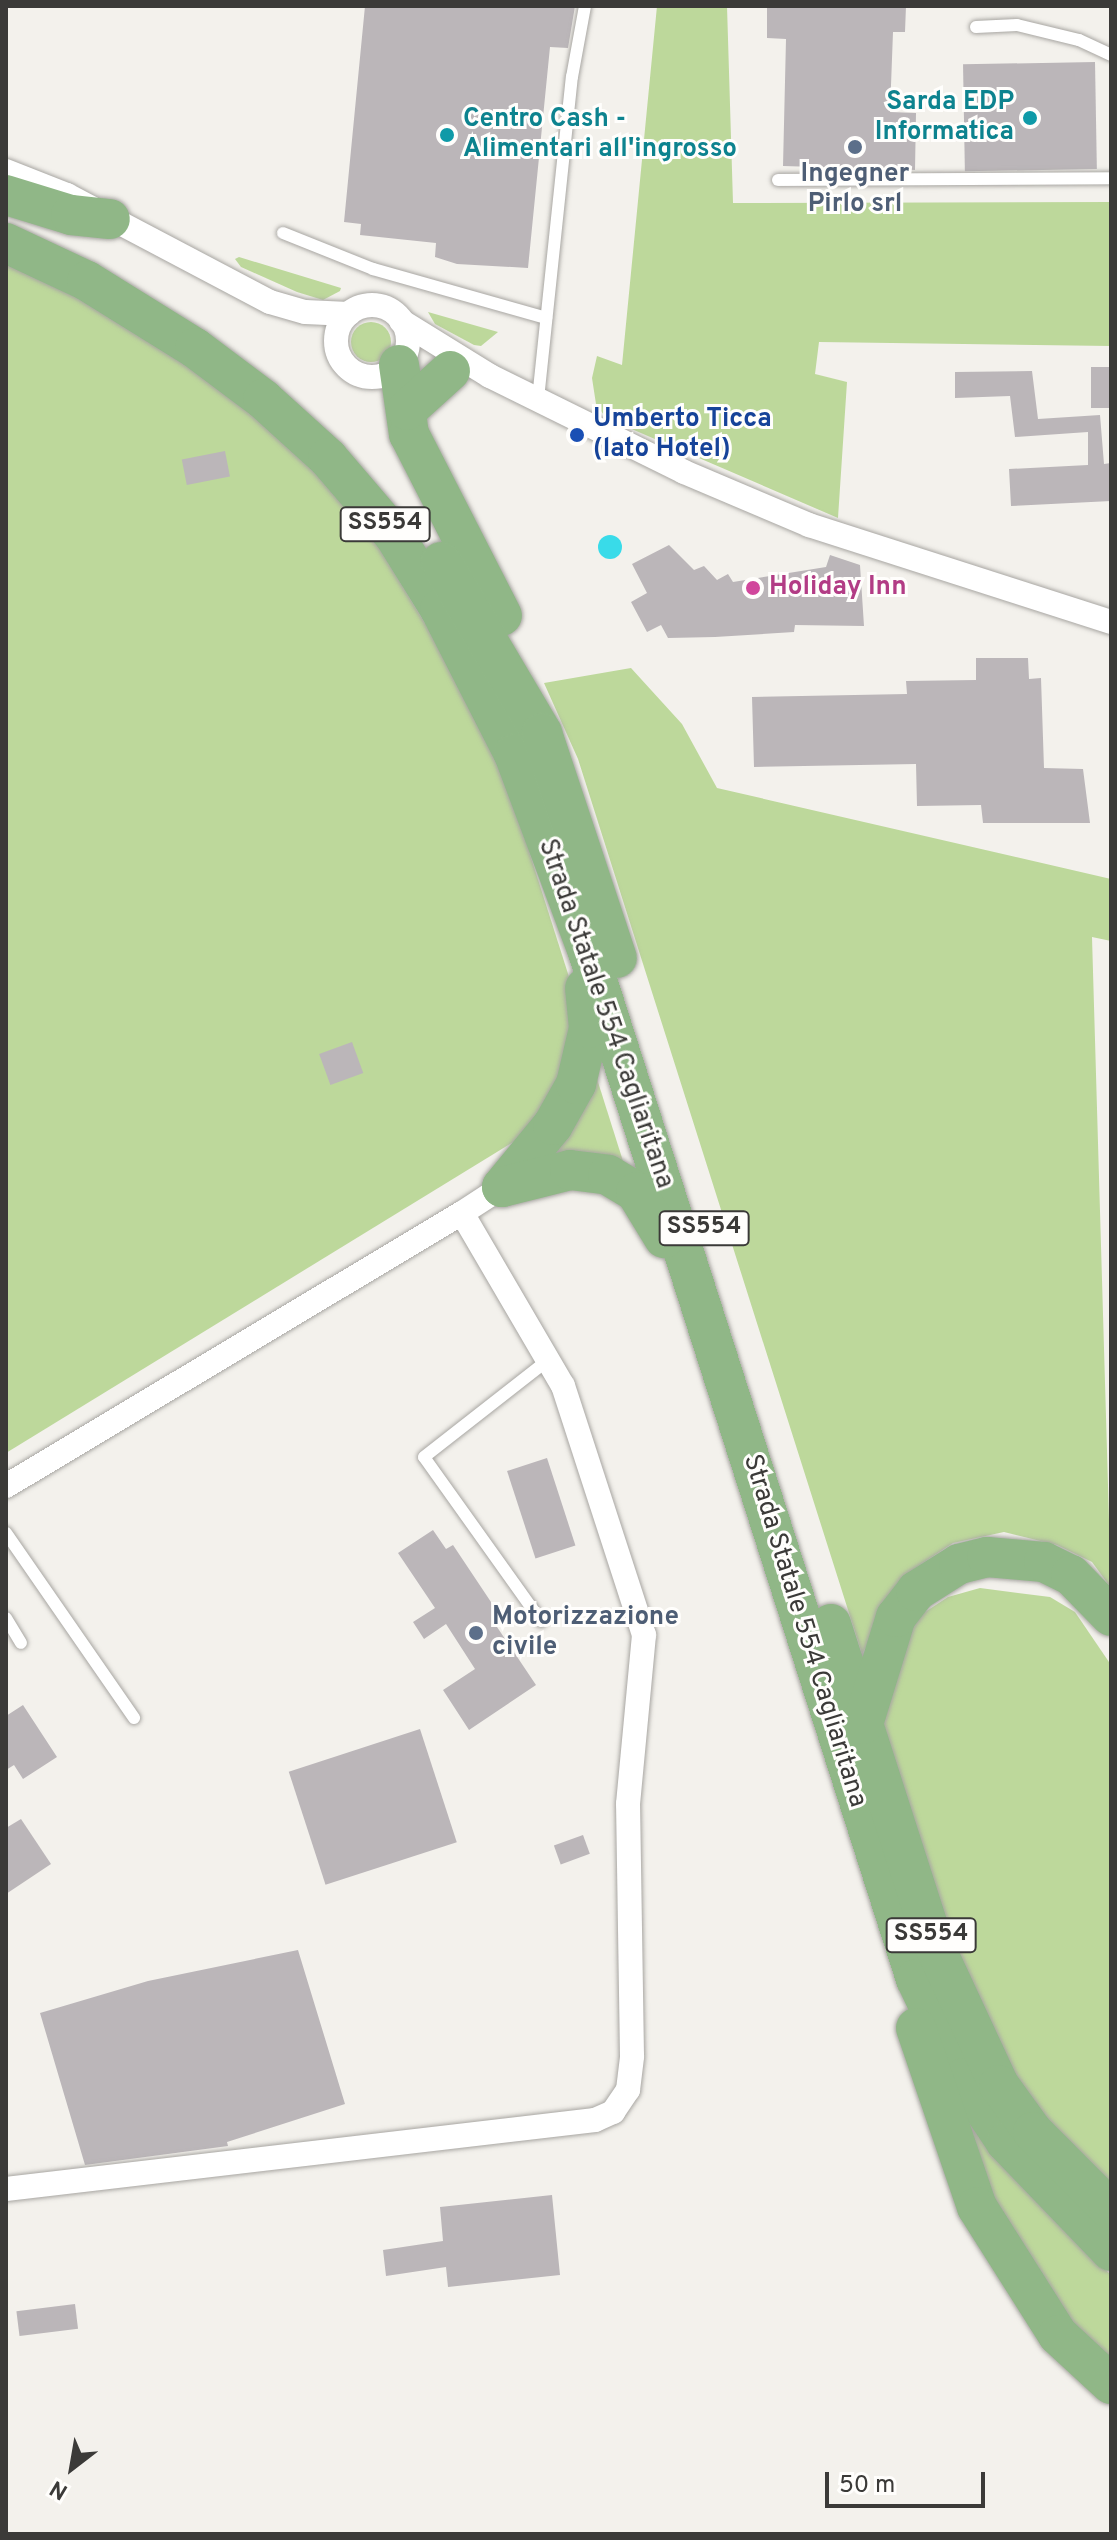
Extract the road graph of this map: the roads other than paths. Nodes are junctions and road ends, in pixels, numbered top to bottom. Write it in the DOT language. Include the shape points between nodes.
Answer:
graph roads {
  1 [pos="585,6"];
  2 [pos="976,27"];
  3 [pos="1111,55"];
  4 [pos="6,171"];
  5 [pos="1111,178"];
  6 [pos="778,180"];
  7 [pos="6,195"];
  8 [pos="6,219"];
  9 [pos="110,219"];
  10 [pos="283,233"];
  11 [pos="6,243"];
  12 [pos="349,314"];
  13 [pos="546,318"];
  14 [pos="401,321"];
  15 [pos="399,365"];
  16 [pos="450,371"];
  17 [pos="490,376"];
  18 [pos="538,399"];
  19 [pos="407,410"];
  20 [pos="1111,622"];
  21 [pos="542,733"];
  22 [pos="588,952"];
  23 [pos="502,1187"];
  24 [pos="462,1213"];
  25 [pos="688,1259"];
  26 [pos="548,1360"];
  27 [pos="6,1486"];
  28 [pos="6,1533"];
  29 [pos="1111,1616"];
  30 [pos="6,1618"];
  31 [pos="541,1621"];
  32 [pos="21,1643"];
  33 [pos="134,1718"];
  34 [pos="863,1724"];
  35 [pos="882,1881"];
  36 [pos="6,2189"];
  37 [pos="1111,2210"];
  38 [pos="1111,2251"];
  39 [pos="1111,2384"];
  1 -- 13 [label="lane" via="579,61 572,77"];
  2 -- 3 [label="lane" via="1017,25 1079,40"];
  4 -- 9 [label="street"];
  5 -- 6 [label="lane"];
  7 -- 9 [label="highway" via="71,215"];
  8 -- 21 [label="highway, Strada Statale 554 Cagliaritana / SS554" via="145,288 214,334 334,431 420,530"];
  9 -- 12 [label="street" via="270,302 305,312"];
  10 -- 13 [label="lane" via="373,269"];
  11 -- 22 [label="highway, Strada Statale 554 Cagliaritana / SS554" via="87,281 240,382 328,458 394,535 440,609 514,754"];
  12 -- 14 [label="street" via="371,305"];
  12 -- 15 [label="street" via="336,334 339,357 347,367 368,377"];
  13 -- 18 [label="lane"];
  14 -- 15 [label="street" via="408,343"];
  14 -- 17 [label="street"];
  15 -- 16 [label="street"];
  15 -- 19 [label="highway"];
  16 -- 17 [label="street"];
  16 -- 19 [label="highway"];
  17 -- 18 [label="street"];
  18 -- 20 [label="street" via="809,525"];
  19 -- 21 [label="highway" via="409,434 462,531 527,670"];
  21 -- 34 [label="highway, Strada Statale 554 Cagliaritana / SS554"];
  22 -- 23 [label="highway" via="579,967 590,1004 589,1028 576,1084 553,1125"];
  22 -- 25 [label="highway, Strada Statale 554 Cagliaritana / SS554"];
  23 -- 24 [label="street"];
  23 -- 25 [label="highway" via="570,1170 608,1175 636,1192 670,1251"];
  24 -- 26 [label="street"];
  24 -- 27 [label="street"];
  25 -- 35 [label="highway, Strada Statale 554 Cagliaritana / SS554"];
  26 -- 31 [label="lane" via="424,1457"];
  26 -- 36 [label="street" via="563,1386 644,1635 628,1804 632,2072 618,2105 595,2120"];
  28 -- 33 [label="lane"];
  29 -- 34 [label="highway" via="1071,1575 1044,1562 1016,1556 959,1564 916,1591 896,1617"];
  30 -- 32 [label="lane"];
  34 -- 37 [label="highway, Strada Statale 554 Cagliaritana / SS554" via="934,1945 999,2085 1033,2132"];
  35 -- 38 [label="highway, Strada Statale 554 Cagliaritana / SS554" via="916,1979 963,2078 1006,2142"];
  35 -- 39 [label="highway" via="891,1954 977,2207 1058,2335"];
}
